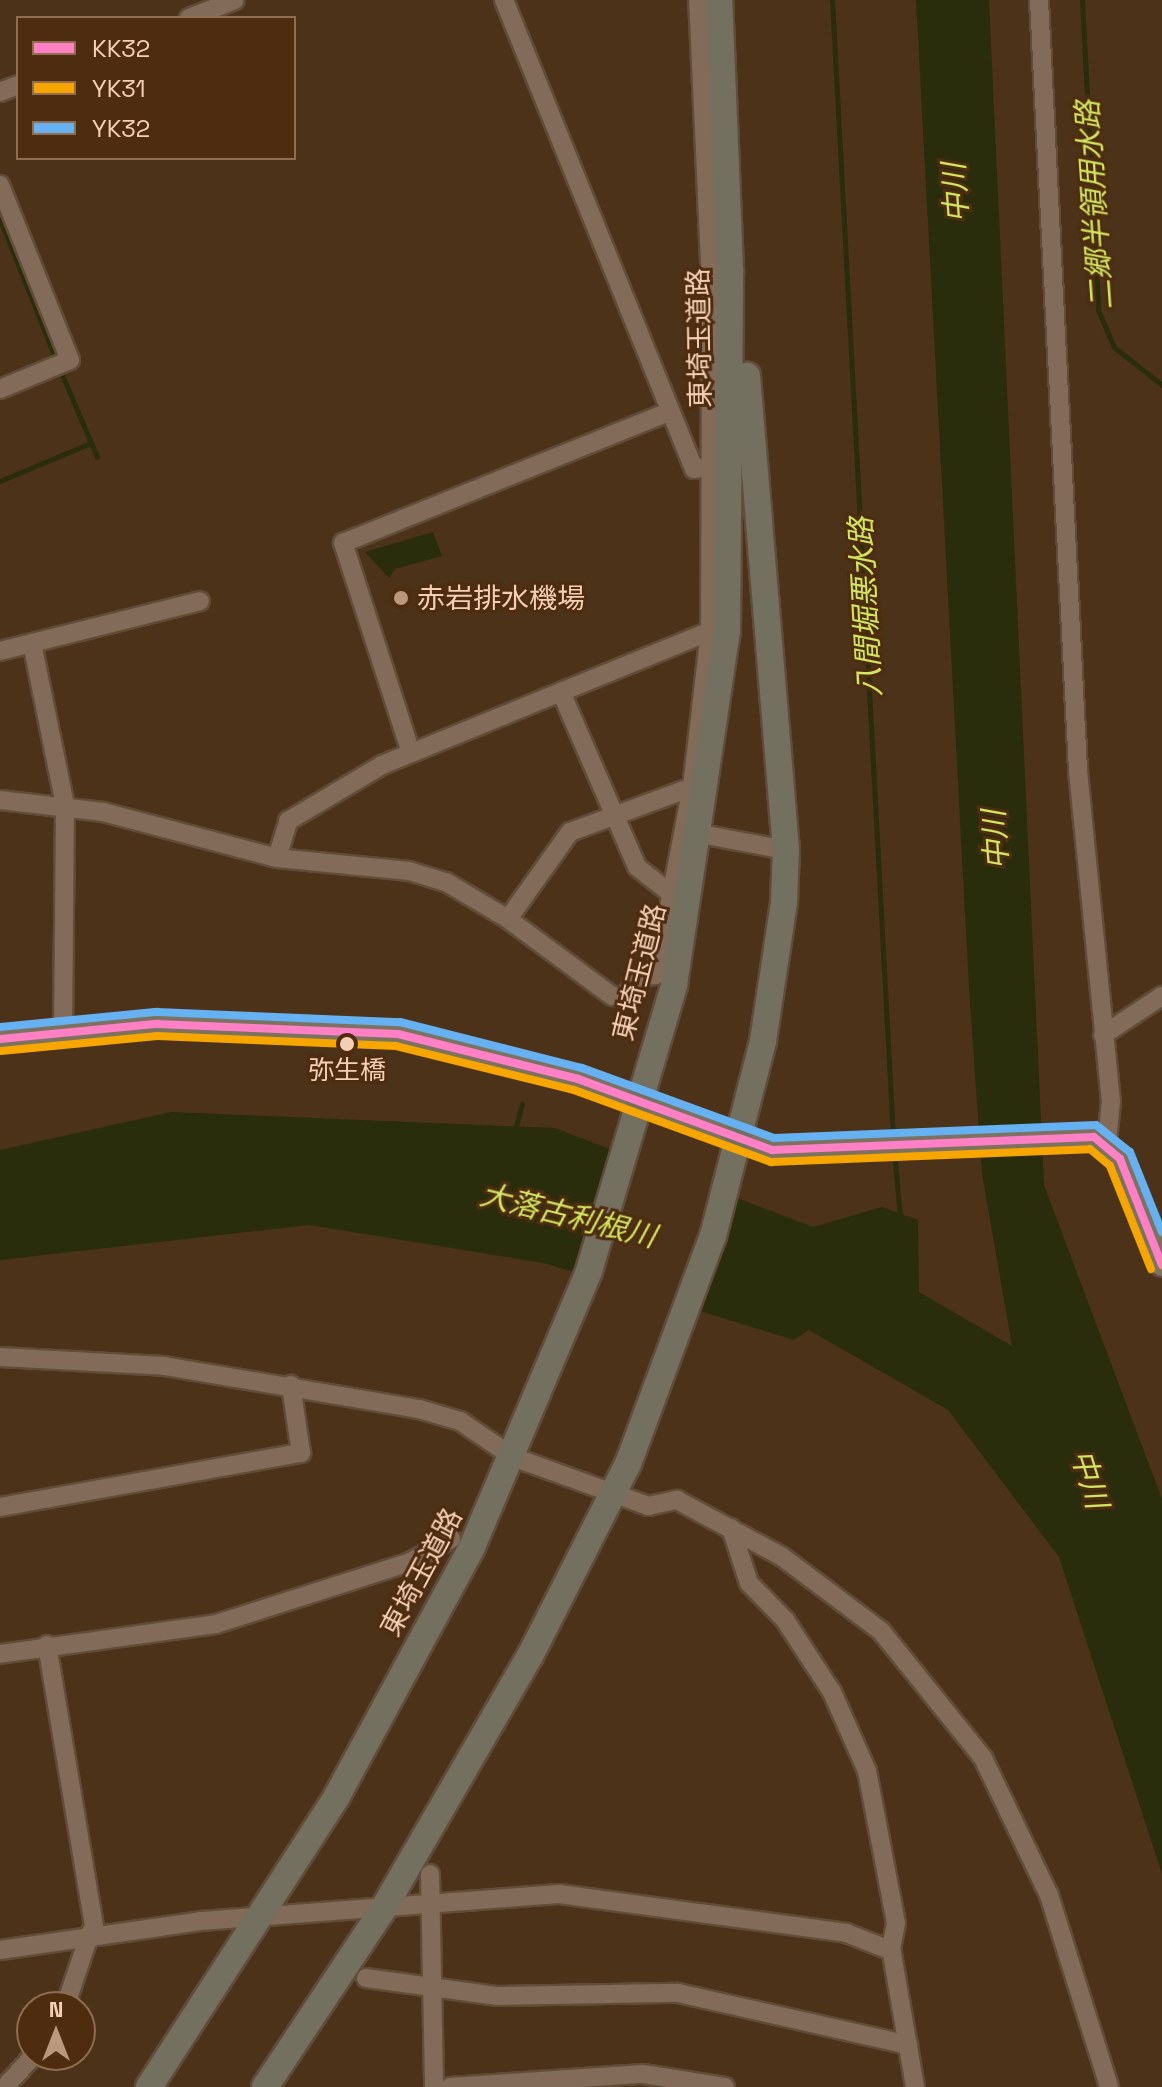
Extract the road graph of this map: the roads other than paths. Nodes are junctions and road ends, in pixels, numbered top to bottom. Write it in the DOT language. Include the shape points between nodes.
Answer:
graph roads {
  1 [pos="235,0"];
  2 [pos="504,0"];
  3 [pos="698,0"];
  4 [pos="719,0"];
  5 [pos="1039,0"];
  6 [pos="194,16"];
  7 [pos="724,89"];
  8 [pos="0,185"];
  9 [pos="0,389"];
  10 [pos="669,412"];
  11 [pos="714,467"];
  12 [pos="200,601"];
  13 [pos="710,631"];
  14 [pos="32,643"];
  15 [pos="0,651"];
  16 [pos="561,692"];
  17 [pos="411,753"];
  18 [pos="692,787"];
  19 [pos="0,800"];
  20 [pos="65,805"];
  21 [pos="614,814"];
  22 [pos="691,832"];
  23 [pos="786,850"];
  24 [pos="277,858"];
  25 [pos="674,896"];
  26 [pos="508,919"];
  27 [pos="1162,996"];
  28 [pos="63,1030"];
  29 [pos="1103,1035"];
  30 [pos="0,1039"];
  31 [pos="636,1114"];
  32 [pos="1107,1142"];
  33 [pos="736,1151"];
  34 [pos="1156,1230"];
  35 [pos="1162,1265"];
  36 [pos="0,1357"];
  37 [pos="291,1385"];
  38 [pos="513,1457"];
  39 [pos="614,1491"];
  40 [pos="0,1507"];
  41 [pos="731,1528"];
  42 [pos="451,1539"];
  43 [pos="47,1645"];
  44 [pos="0,1654"];
  45 [pos="430,1874"];
  46 [pos="432,1908"];
  47 [pos="382,1911"];
  48 [pos="260,1918"];
  49 [pos="93,1932"];
  50 [pos="0,1950"];
  51 [pos="892,1951"];
  52 [pos="366,1978"];
  53 [pos="431,1982"];
  54 [pos="71,1991"];
  55 [pos="908,2045"];
  56 [pos="20,2071"];
  57 [pos="5,2087"];
  58 [pos="149,2087"];
  59 [pos="265,2087"];
  60 [pos="434,2087"];
  61 [pos="450,2087"];
  62 [pos="725,2087"];
  63 [pos="915,2087"];
  64 [pos="1109,2087"];
  1 -- 6 [label="street"];
  2 -- 10 [label="street"];
  3 -- 11 [label="street"];
  4 -- 7 [label="highway, 東埼玉道路"];
  5 -- 29 [label="street" via="1078,771"];
  7 -- 22 [label="highway, 東埼玉道路" via="733,508 727,631"];
  7 -- 23 [label="highway, 東埼玉道路"];
  8 -- 9 [label="street" via="70,360"];
  10 -- 11 [label="street" via="694,469"];
  10 -- 17 [label="street" via="343,543"];
  11 -- 13 [label="street"];
  12 -- 14 [label="street"];
  13 -- 16 [label="street"];
  13 -- 18 [label="street"];
  14 -- 15 [label="street"];
  14 -- 20 [label="street"];
  16 -- 17 [label="street"];
  16 -- 21 [label="street"];
  17 -- 24 [label="street" via="288,821"];
  18 -- 21 [label="street"];
  18 -- 22 [label="street"];
  19 -- 20 [label="street"];
  20 -- 24 [label="street"];
  20 -- 28 [label="street"];
  21 -- 25 [label="street" via="637,867"];
  21 -- 26 [label="street" via="570,832"];
  22 -- 23 [label="street"];
  22 -- 25 [label="street"];
  22 -- 31 [label="highway, 東埼玉道路" via="674,985"];
  23 -- 33 [label="highway, 東埼玉道路" via="781,947"];
  24 -- 26 [label="street" via="409,871 446,882"];
  25 -- 26 [label="street" via="656,975 643,976 623,997"];
  27 -- 29 [label="street"];
  28 -- 30 [label="main road"];
  28 -- 31 [label="main road" via="217,1024 398,1034 506,1057"];
  29 -- 32 [label="street"];
  31 -- 33 [label="main road"];
  31 -- 38 [label="highway, 東埼玉道路" via="589,1271"];
  32 -- 33 [label="main road" via="1077,1135"];
  32 -- 34 [label="main road"];
  33 -- 39 [label="highway, 東埼玉道路" via="709,1249"];
  34 -- 35 [label="main road"];
  36 -- 37 [label="street" via="164,1366"];
  37 -- 38 [label="street" via="460,1421"];
  37 -- 40 [label="street" via="301,1453"];
  38 -- 39 [label="street"];
  38 -- 48 [label="highway, 東埼玉道路" via="337,1796"];
  39 -- 41 [label="street" via="648,1506 677,1500"];
  39 -- 47 [label="highway, 東埼玉道路" via="530,1656"];
  41 -- 51 [label="street" via="749,1583 785,1620 832,1692 867,1771 896,1923"];
  41 -- 64 [label="street" via="881,1631 983,1758 1049,1895"];
  42 -- 43 [label="street" via="410,1562 216,1624"];
  43 -- 44 [label="street"];
  43 -- 49 [label="street"];
  45 -- 46 [label="street"];
  46 -- 47 [label="street"];
  46 -- 51 [label="street" via="559,1894 846,1933"];
  46 -- 53 [label="street"];
  47 -- 48 [label="street"];
  47 -- 59 [label="highway, 東埼玉道路"];
  48 -- 49 [label="street"];
  48 -- 58 [label="highway, 東埼玉道路"];
  49 -- 50 [label="street"];
  49 -- 54 [label="street"];
  51 -- 55 [label="street"];
  52 -- 53 [label="street"];
  53 -- 55 [label="street" via="498,1996 678,1993"];
  53 -- 60 [label="street"];
  55 -- 63 [label="street"];
  56 -- 57 [label="street"];
  61 -- 62 [label="street" via="643,2074"];
}
